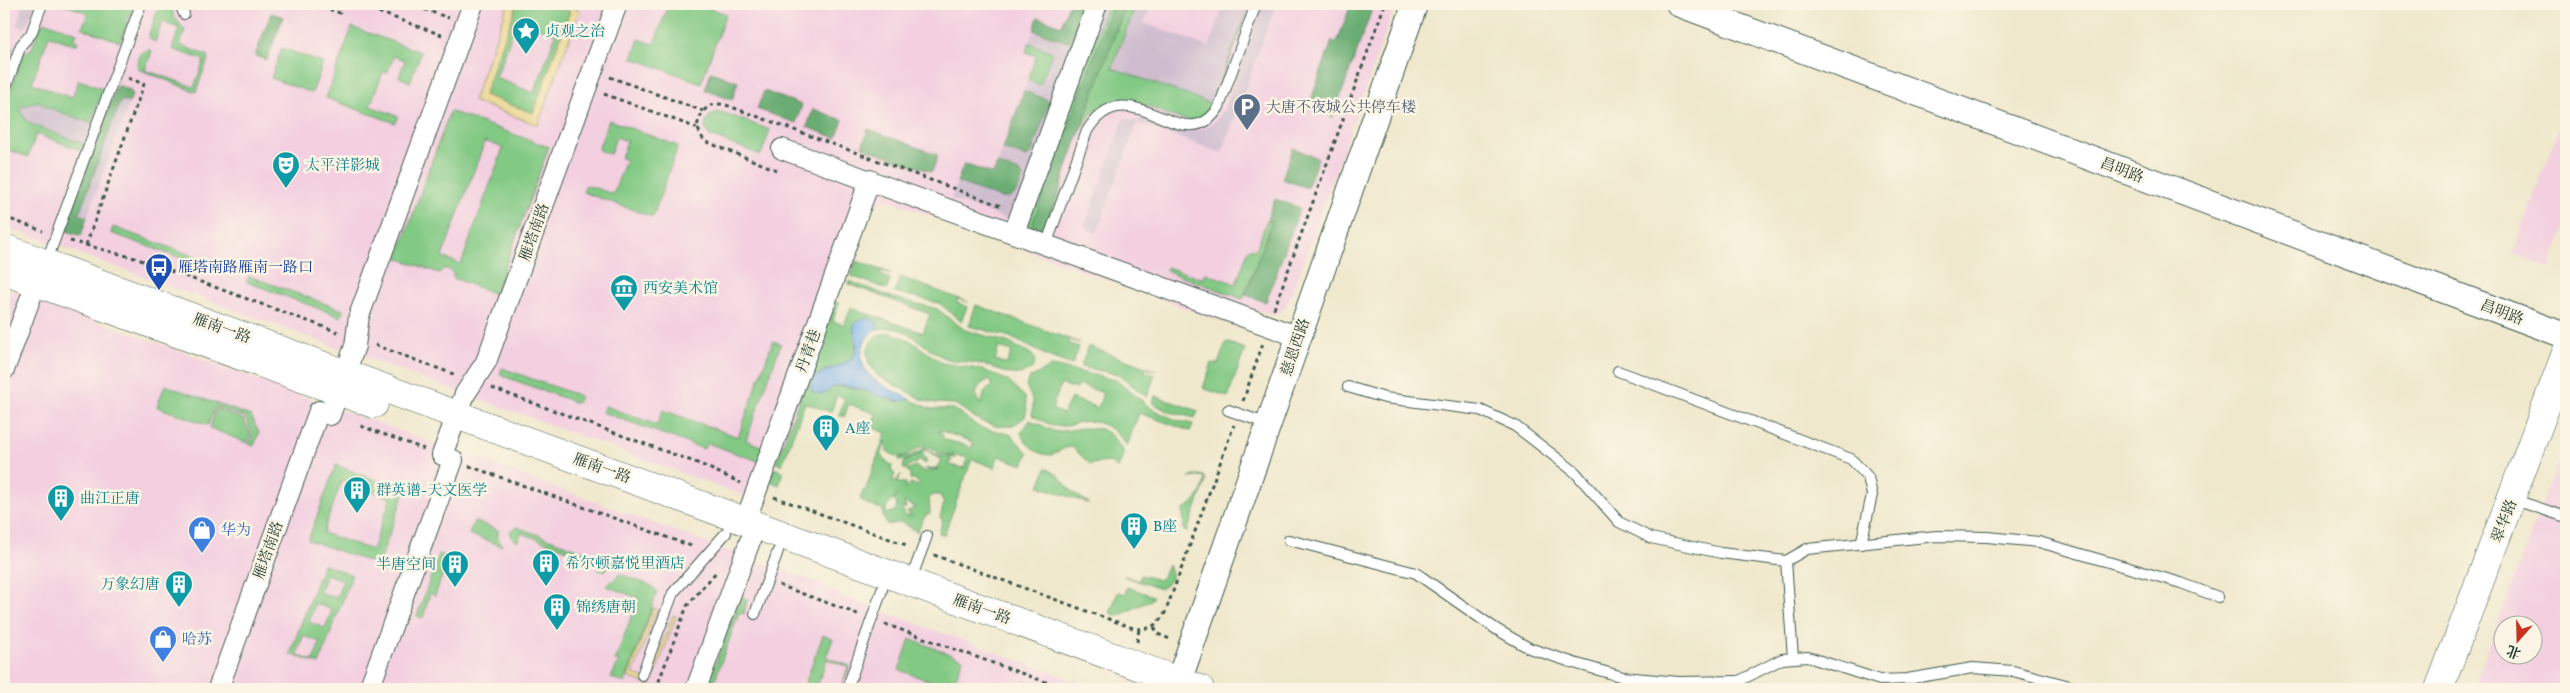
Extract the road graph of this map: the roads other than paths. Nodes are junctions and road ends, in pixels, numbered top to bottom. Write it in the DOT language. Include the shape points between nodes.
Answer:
graph roads {
  1 [pos="42,4"];
  2 [pos="140,4"];
  3 [pos="180,4"];
  4 [pos="473,4"];
  5 [pos="617,4"];
  6 [pos="1097,4"];
  7 [pos="1256,4"];
  8 [pos="1415,4"];
  9 [pos="1678,4"];
  10 [pos="184,14"];
  11 [pos="4,92"];
  12 [pos="782,149"];
  13 [pos="870,180"];
  14 [pos="1014,233"];
  15 [pos="1046,244"];
  16 [pos="4,248"];
  17 [pos="4,271"];
  18 [pos="41,273"];
  19 [pos="2566,336"];
  20 [pos="1299,337"];
  21 [pos="2566,353"];
  22 [pos="4,370"];
  23 [pos="1618,371"];
  24 [pos="1348,386"];
  25 [pos="2566,394"];
  26 [pos="333,397"];
  27 [pos="1233,412"];
  28 [pos="1268,424"];
  29 [pos="451,440"];
  30 [pos="2520,501"];
  31 [pos="2566,517"];
  32 [pos="741,532"];
  33 [pos="927,536"];
  34 [pos="1289,540"];
  35 [pos="1861,544"];
  36 [pos="778,551"];
  37 [pos="1786,561"];
  38 [pos="910,583"];
  39 [pos="882,590"];
  40 [pos="2218,597"];
  41 [pos="755,614"];
  42 [pos="1793,658"];
  43 [pos="642,675"];
  44 [pos="1736,685"];
  45 [pos="1185,686"];
  46 [pos="218,689"];
  47 [pos="369,689"];
  48 [pos="696,689"];
  49 [pos="846,689"];
  50 [pos="1151,689"];
  51 [pos="2081,689"];
  52 [pos="2439,689"];
  53 [pos="2458,689"];
  1 -- 11 [label="lane" via="31,34 21,45"];
  2 -- 18 [label="lane"];
  3 -- 10 [label="lane"];
  4 -- 26 [label="street, 雁塔南路"];
  5 -- 29 [label="street, 雁塔南路" via="486,362 473,381"];
  6 -- 14 [label="street"];
  7 -- 15 [label="lane" via="1213,117 1192,126 1121,106 1107,109 1095,118 1087,131"];
  8 -- 20 [label="street, 慈恩西路"];
  9 -- 19 [label="street, 昌明路"];
  12 -- 13 [label="street"];
  13 -- 14 [label="street"];
  13 -- 32 [label="street, 丹青巷"];
  14 -- 15 [label="street"];
  15 -- 20 [label="street"];
  16 -- 18 [label="main road, 雁南一路"];
  17 -- 18 [label="main road, 雁南一路"];
  18 -- 22 [label="street"];
  18 -- 26 [label="main road, 雁南一路"];
  20 -- 28 [label="street, 慈恩西路"];
  21 -- 30 [label="main road, 翠华路"];
  23 -- 35 [label="lane" via="1851,459 1868,477 1872,495"];
  24 -- 37 [label="lane" via="1385,398 1480,410 1515,426 1575,472 1619,522 1651,538 1721,553"];
  25 -- 30 [label="main road, 翠华路"];
  26 -- 29 [label="main road, 雁南一路"];
  26 -- 46 [label="street, 雁塔南路"];
  27 -- 28 [label="lane"];
  28 -- 45 [label="street, 慈恩西路"];
  29 -- 32 [label="main road, 雁南一路"];
  29 -- 47 [label="street, 雁塔南路"];
  30 -- 31 [label="lane"];
  30 -- 52 [label="main road, 翠华路"];
  30 -- 53 [label="main road, 翠华路"];
  32 -- 36 [label="main road, 雁南一路"];
  32 -- 38 [label="main road, 雁南一路"];
  32 -- 43 [label="lane" via="673,593"];
  32 -- 48 [label="street, 丹青巷"];
  33 -- 38 [label="lane"];
  34 -- 44 [label="lane" via="1416,573 1529,648 1574,663 1623,677"];
  35 -- 37 [label="lane" via="1807,549"];
  35 -- 40 [label="lane" via="1937,536 2039,542 2181,583"];
  36 -- 39 [label="main road, 雁南一路"];
  36 -- 41 [label="lane"];
  37 -- 42 [label="lane"];
  38 -- 45 [label="main road, 雁南一路"];
  39 -- 49 [label="lane"];
  39 -- 50 [label="main road, 雁南一路"];
  42 -- 44 [label="lane" via="1782,659"];
  42 -- 51 [label="lane" via="1808,657 1880,680 1973,668 2013,671"];
}
